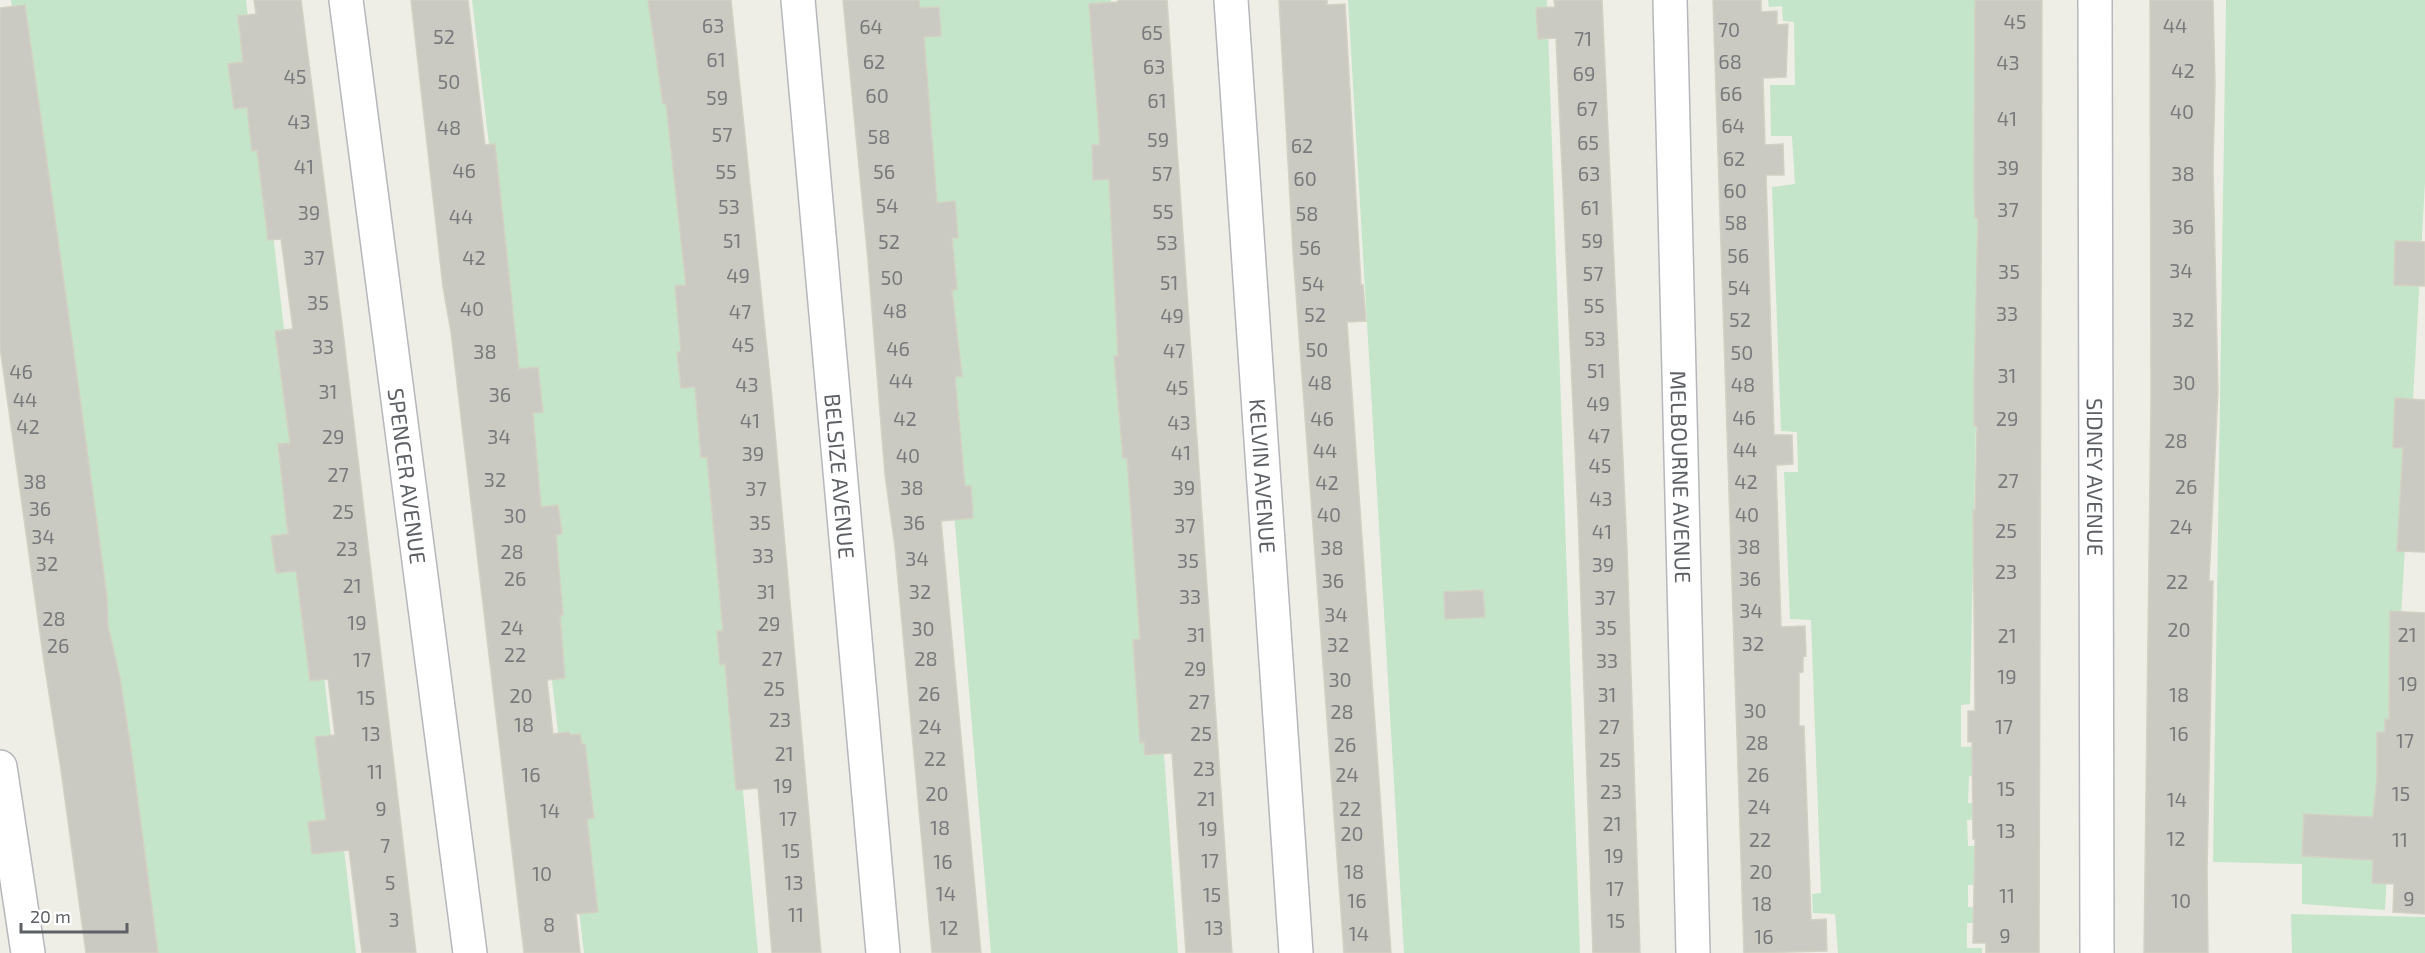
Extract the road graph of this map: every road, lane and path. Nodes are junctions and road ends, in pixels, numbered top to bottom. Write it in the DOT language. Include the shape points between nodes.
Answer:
graph roads {
  1 [pos="346,0"];
  2 [pos="798,0"];
  3 [pos="1230,0"];
  4 [pos="1670,0"];
  5 [pos="2095,0"];
  6 [pos="0,767"];
  7 [pos="28,953"];
  8 [pos="470,953"];
  9 [pos="883,953"];
  10 [pos="1296,953"];
  11 [pos="1693,953"];
  12 [pos="2097,953"];
  1 -- 8 [label="street, SPENCER AVENUE"];
  2 -- 9 [label="street, BELSIZE AVENUE"];
  3 -- 10 [label="street, KELVIN AVENUE"];
  4 -- 11 [label="street, MELBOURNE AVENUE"];
  5 -- 12 [label="street, SIDNEY AVENUE"];
  6 -- 7 [label="street"];
}
